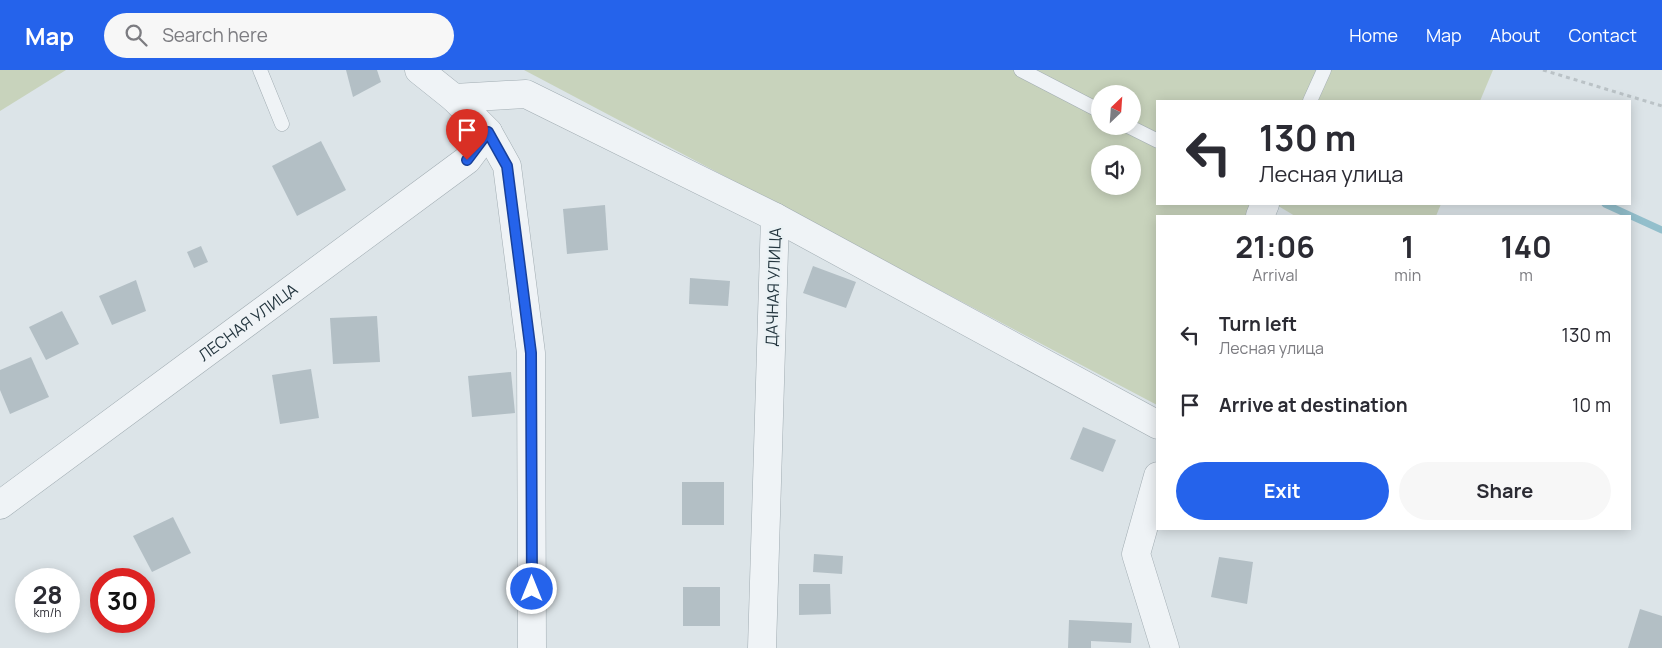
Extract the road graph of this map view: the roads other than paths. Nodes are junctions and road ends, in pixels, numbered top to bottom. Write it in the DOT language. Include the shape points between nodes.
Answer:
graph roads {
  1 [pos="260,70"];
  2 [pos="420,70"];
  3 [pos="1020,70"];
  4 [pos="1324,70"];
  5 [pos="454,98"];
  6 [pos="1310,100"];
  7 [pos="1091,107"];
  8 [pos="282,124"];
  9 [pos="488,132"];
  10 [pos="1141,133"];
  11 [pos="1156,141"];
  12 [pos="775,217"];
  13 [pos="1156,424"];
  14 [pos="1156,483"];
  15 [pos="0,505"];
  16 [pos="532,648"];
  17 [pos="762,648"];
  18 [pos="1164,648"];
  1 -- 8 [label="lane"];
  2 -- 5 [label="street"];
  3 -- 7 [label="lane"];
  4 -- 6 [label="lane"];
  5 -- 9 [label="street"];
  5 -- 12 [label="street, ДАЧНАЯ УЛИЦА" via="526,94"];
  9 -- 15 [label="street, ЛЕСНАЯ УЛИЦА" via="467,160"];
  9 -- 16 [label="street" via="507,166 531,353"];
  10 -- 11 [label="lane"];
  12 -- 13 [label="street"];
  12 -- 17 [label="street, ДАЧНАЯ УЛИЦА"];
  14 -- 18 [label="street" via="1136,554"];
}
